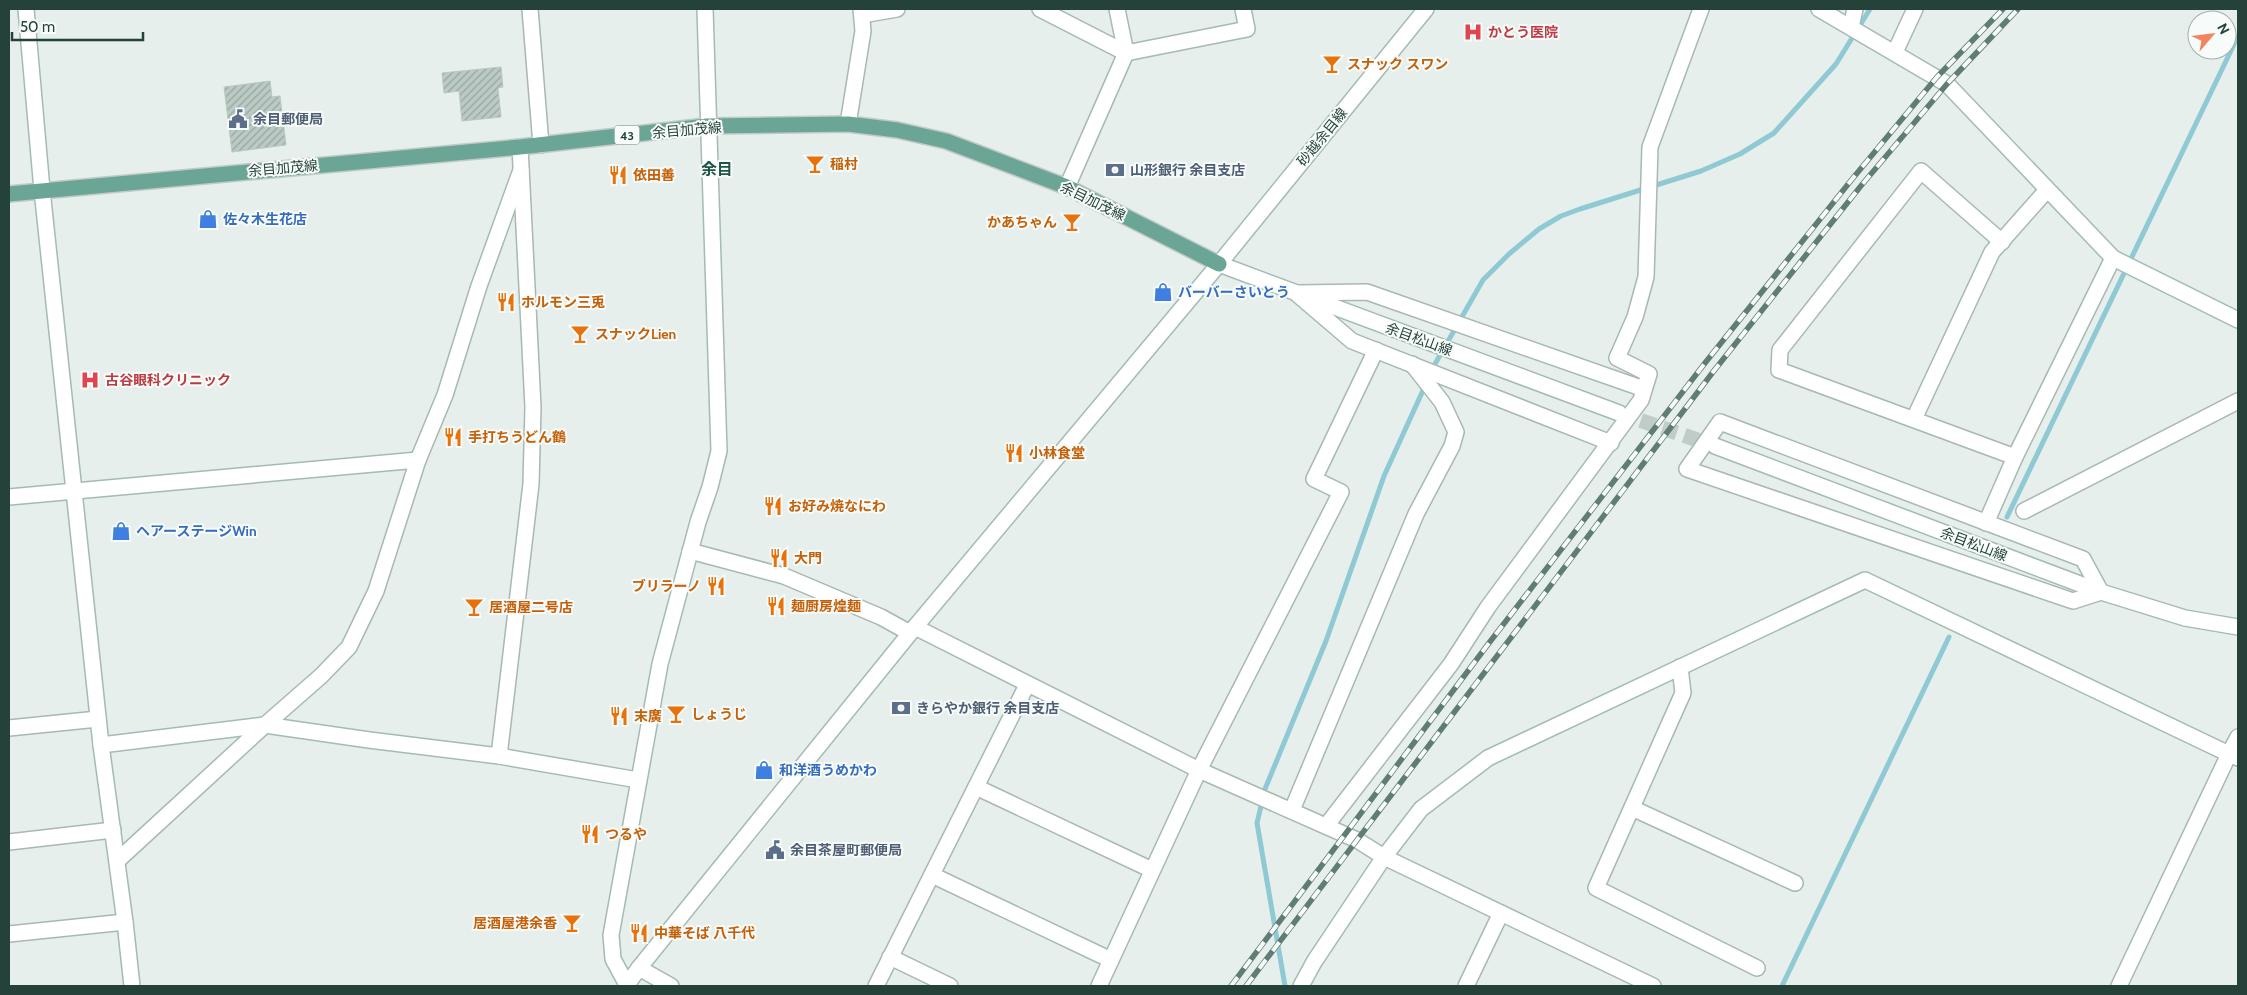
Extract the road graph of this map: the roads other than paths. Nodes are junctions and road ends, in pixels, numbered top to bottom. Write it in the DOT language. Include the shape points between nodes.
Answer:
graph roads {
  1 [pos="26,9"];
  2 [pos="530,9"];
  3 [pos="705,9"];
  4 [pos="897,9"];
  5 [pos="1040,9"];
  6 [pos="1118,9"];
  7 [pos="1243,9"];
  8 [pos="1426,9"];
  9 [pos="1701,9"];
  10 [pos="1819,9"];
  11 [pos="1855,9"];
  12 [pos="1915,9"];
  13 [pos="861,12"];
  14 [pos="1851,27"];
  15 [pos="1895,52"];
  16 [pos="1126,53"];
  17 [pos="848,124"];
  18 [pos="707,126"];
  19 [pos="541,145"];
  20 [pos="520,147"];
  21 [pos="521,170"];
  22 [pos="1067,187"];
  23 [pos="42,190"];
  24 [pos="2047,190"];
  25 [pos="9,194"];
  26 [pos="2002,242"];
  27 [pos="2113,258"];
  28 [pos="1218,264"];
  29 [pos="1296,293"];
  30 [pos="2238,320"];
  31 [pos="1376,350"];
  32 [pos="1412,364"];
  33 [pos="1644,389"];
  34 [pos="2238,401"];
  35 [pos="1619,413"];
  36 [pos="1914,418"];
  37 [pos="1611,443"];
  38 [pos="1715,446"];
  39 [pos="2016,457"];
  40 [pos="418,460"];
  41 [pos="75,490"];
  42 [pos="9,497"];
  43 [pos="2024,511"];
  44 [pos="1986,523"];
  45 [pos="690,551"];
  46 [pos="2100,592"];
  47 [pos="2238,627"];
  48 [pos="912,630"];
  49 [pos="1680,667"];
  50 [pos="1028,685"];
  51 [pos="98,719"];
  52 [pos="265,725"];
  53 [pos="9,728"];
  54 [pos="2238,737"];
  55 [pos="101,745"];
  56 [pos="499,756"];
  57 [pos="2234,756"];
  58 [pos="1199,770"];
  59 [pos="638,780"];
  60 [pos="976,787"];
  61 [pos="1632,808"];
  62 [pos="1292,810"];
  63 [pos="1326,826"];
  64 [pos="113,830"];
  65 [pos="9,842"];
  66 [pos="1384,857"];
  67 [pos="117,861"];
  68 [pos="1152,870"];
  69 [pos="932,874"];
  70 [pos="1795,884"];
  71 [pos="1501,913"];
  72 [pos="126,922"];
  73 [pos="9,934"];
  74 [pos="890,958"];
  75 [pos="1111,960"];
  76 [pos="639,968"];
  77 [pos="1757,968"];
  78 [pos="665,985"];
  79 [pos="132,986"];
  80 [pos="626,986"];
  81 [pos="876,986"];
  82 [pos="950,986"];
  83 [pos="1098,986"];
  84 [pos="1301,986"];
  85 [pos="1466,986"];
  86 [pos="1653,986"];
  87 [pos="2119,986"];
  1 -- 23 [label="street"];
  2 -- 19 [label="street"];
  3 -- 18 [label="street"];
  4 -- 13 [label="street"];
  5 -- 16 [label="street"];
  6 -- 16 [label="street"];
  7 -- 16 [label="street" via="1247,29"];
  8 -- 28 [label="street, 砂越余目線"];
  9 -- 33 [label="street" via="1650,147 1646,277 1635,317 1617,358 1649,374"];
  10 -- 14 [label="street"];
  11 -- 14 [label="street"];
  12 -- 15 [label="street"];
  13 -- 17 [label="street" via="863,31"];
  14 -- 15 [label="street"];
  15 -- 24 [label="street" via="1947,84"];
  16 -- 22 [label="street"];
  17 -- 18 [label="main road, 余目加茂線 / 43"];
  17 -- 22 [label="main road, 余目加茂線 / 43" via="946,141"];
  18 -- 19 [label="main road, 余目加茂線 / 43"];
  18 -- 45 [label="street" via="719,451"];
  19 -- 20 [label="main road, 余目加茂線 / 43"];
  20 -- 21 [label="street"];
  20 -- 23 [label="main road, 余目加茂線 / 43"];
  21 -- 40 [label="street" via="479,286 446,395"];
  21 -- 56 [label="street" via="533,407 531,474"];
  22 -- 28 [label="main road, 余目加茂線 / 43"];
  23 -- 25 [label="main road, 余目加茂線 / 43"];
  23 -- 41 [label="street"];
  24 -- 26 [label="street"];
  24 -- 27 [label="street"];
  26 -- 36 [label="street" via="1992,252"];
  26 -- 36 [label="street" via="1921,171 1780,350 1779,370"];
  27 -- 30 [label="street"];
  27 -- 39 [label="street"];
  28 -- 29 [label="street, 余目松山線"];
  28 -- 48 [label="street, 砂越余目線"];
  29 -- 31 [label="street" via="1352,340"];
  29 -- 33 [label="street" via="1368,292"];
  29 -- 35 [label="street, 余目松山線"];
  31 -- 32 [label="street"];
  31 -- 58 [label="street" via="1314,479 1341,492"];
  32 -- 37 [label="street"];
  32 -- 62 [label="street" via="1442,402 1456,432 1452,446 1416,514"];
  33 -- 37 [label="street" via="1641,400"];
  34 -- 43 [label="street"];
  36 -- 39 [label="street"];
  37 -- 63 [label="street" via="1488,607 1446,670"];
  38 -- 46 [label="street, 余目松山線"];
  39 -- 44 [label="street"];
  40 -- 41 [label="street"];
  40 -- 52 [label="street" via="376,591 349,647"];
  41 -- 42 [label="street"];
  41 -- 51 [label="street"];
  44 -- 46 [label="street" via="2083,559"];
  44 -- 46 [label="street" via="1720,422 1687,468 2073,601"];
  45 -- 48 [label="street" via="784,576"];
  45 -- 59 [label="street" via="660,664"];
  46 -- 47 [label="street, 余目松山線" via="2185,618"];
  48 -- 50 [label="street"];
  48 -- 76 [label="street, 砂越余目線"];
  49 -- 57 [label="street" via="1865,580"];
  49 -- 61 [label="street" via="1683,693"];
  49 -- 66 [label="street" via="1488,758 1421,809"];
  50 -- 58 [label="street"];
  50 -- 60 [label="street"];
  51 -- 53 [label="street"];
  51 -- 55 [label="street"];
  52 -- 55 [label="street"];
  52 -- 56 [label="street"];
  52 -- 67 [label="street"];
  54 -- 57 [label="street"];
  55 -- 64 [label="street"];
  56 -- 59 [label="street"];
  57 -- 87 [label="street"];
  58 -- 62 [label="street"];
  58 -- 68 [label="street"];
  59 -- 80 [label="street" via="611,935 613,959"];
  60 -- 68 [label="street"];
  60 -- 69 [label="street"];
  61 -- 70 [label="street"];
  61 -- 77 [label="street" via="1596,888"];
  62 -- 63 [label="street"];
  63 -- 66 [label="street"];
  64 -- 65 [label="street"];
  64 -- 67 [label="street"];
  66 -- 71 [label="street"];
  66 -- 84 [label="street"];
  67 -- 72 [label="street"];
  68 -- 75 [label="street"];
  69 -- 74 [label="street"];
  69 -- 75 [label="street"];
  71 -- 85 [label="street"];
  71 -- 86 [label="street"];
  72 -- 73 [label="street"];
  72 -- 79 [label="street"];
  74 -- 81 [label="street"];
  74 -- 82 [label="street"];
  75 -- 83 [label="street"];
  76 -- 78 [label="street"];
  76 -- 80 [label="street, 砂越余目線"];
}
